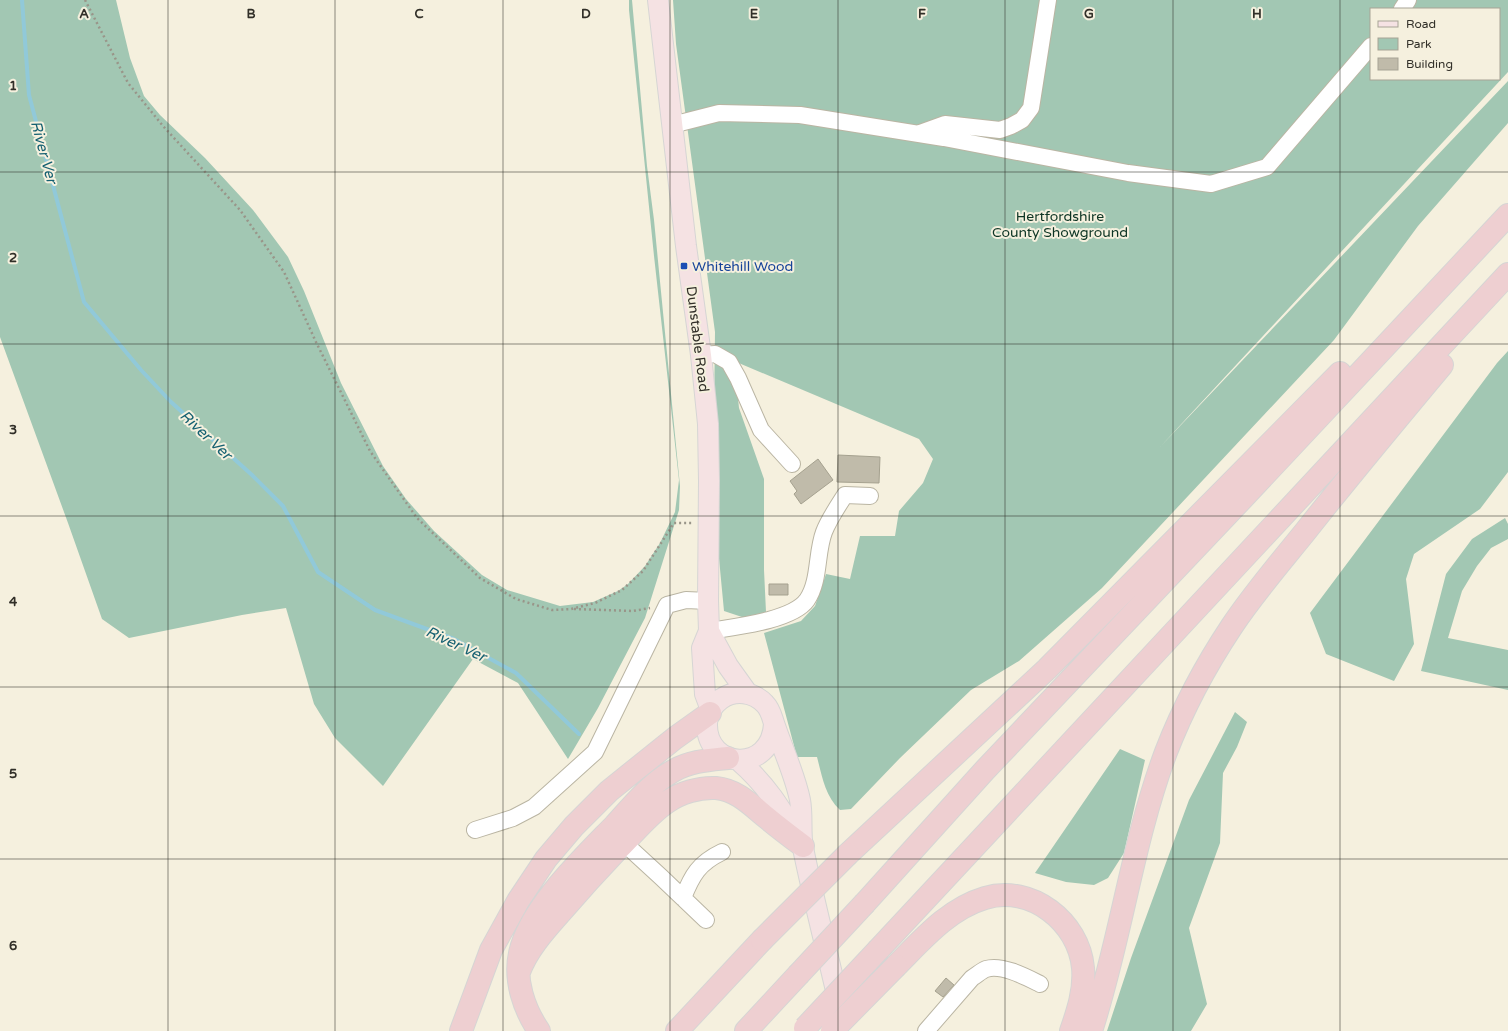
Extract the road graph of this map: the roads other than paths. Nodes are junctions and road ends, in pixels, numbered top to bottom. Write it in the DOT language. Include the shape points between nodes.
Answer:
graph roads {
  1 [pos="658,0"];
  2 [pos="1048,0"];
  3 [pos="1370,47"];
  4 [pos="672,125"];
  5 [pos="918,134"];
  6 [pos="1508,209"];
  7 [pos="1508,215"];
  8 [pos="1508,274"];
  9 [pos="1508,283"];
  10 [pos="701,355"];
  11 [pos="792,464"];
  12 [pos="870,496"];
  13 [pos="708,601"];
  14 [pos="709,631"];
  15 [pos="748,694"];
  16 [pos="710,712"];
  17 [pos="774,724"];
  18 [pos="733,759"];
  19 [pos="475,830"];
  20 [pos="624,843"];
  21 [pos="802,846"];
  22 [pos="722,852"];
  23 [pos="683,898"];
  24 [pos="706,920"];
  25 [pos="519,972"];
  26 [pos="1040,984"];
  27 [pos="804,1030"];
  28 [pos="461,1031"];
  29 [pos="539,1031"];
  30 [pos="677,1031"];
  31 [pos="746,1031"];
  32 [pos="832,1031"];
  33 [pos="845,1031"];
  34 [pos="926,1031"];
  35 [pos="1071,1031"];
  36 [pos="1091,1031"];
  1 -- 4 [label="main road, Dunstable Road"];
  2 -- 5 [label="lane" via="1031,108 1022,120 1000,130 945,124"];
  3 -- 5 [label="lane" via="1267,167 1211,184 1128,173"];
  4 -- 5 [label="lane" via="718,113 800,115"];
  4 -- 10 [label="main road, Dunstable Road"];
  6 -- 30 [label="highway, bridge" via="1354,359 1047,669 848,854 762,940"];
  7 -- 31 [label="highway, bridge" via="985,770 866,903"];
  8 -- 27 [label="highway, bridge"];
  9 -- 36 [label="highway" via="1277,567 1233,625 1209,664 1181,718 1155,785"];
  10 -- 11 [label="lane" via="715,354 729,362 761,430"];
  10 -- 13 [label="main road, Dunstable Road" via="710,481"];
  12 -- 14 [label="lane" via="845,494 824,532 812,589 806,601 798,608 756,624"];
  13 -- 14 [label="main road, Dunstable Road"];
  13 -- 19 [label="lane" via="686,600 667,605 595,752 534,807 513,818"];
  14 -- 15 [label="main road, Dunstable Road" via="728,666"];
  14 -- 16 [label="main road, Dunstable Road" via="702,648 705,694"];
  15 -- 16 [label="main road" via="728,695 716,703"];
  15 -- 17 [label="main road" via="765,704"];
  16 -- 18 [label="main road" via="708,736 720,753"];
  16 -- 28 [label="highway" via="609,791 582,817 546,860 518,901 491,950"];
  17 -- 18 [label="main road" via="771,740 764,750 753,758"];
  17 -- 21 [label="main road" via="800,801"];
  18 -- 21 [label="main road" via="754,774 770,792"];
  18 -- 25 [label="highway" via="695,762 673,771 655,784 576,866 544,905 524,938"];
  20 -- 21 [label="highway" via="669,801 700,789 714,788 735,793"];
  20 -- 23 [label="lane"];
  20 -- 25 [label="highway" via="546,928 525,957"];
  21 -- 33 [label="main road"];
  22 -- 23 [label="lane" via="699,867 691,878"];
  23 -- 24 [label="lane"];
  25 -- 29 [label="highway" via="525,1004"];
  26 -- 34 [label="lane" via="1016,972 994,968 982,971 972,978"];
  32 -- 35 [label="highway, bridge" via="944,920 970,904 997,896 1017,896 1047,908 1060,918 1073,937 1083,967 1083,990"];
}
